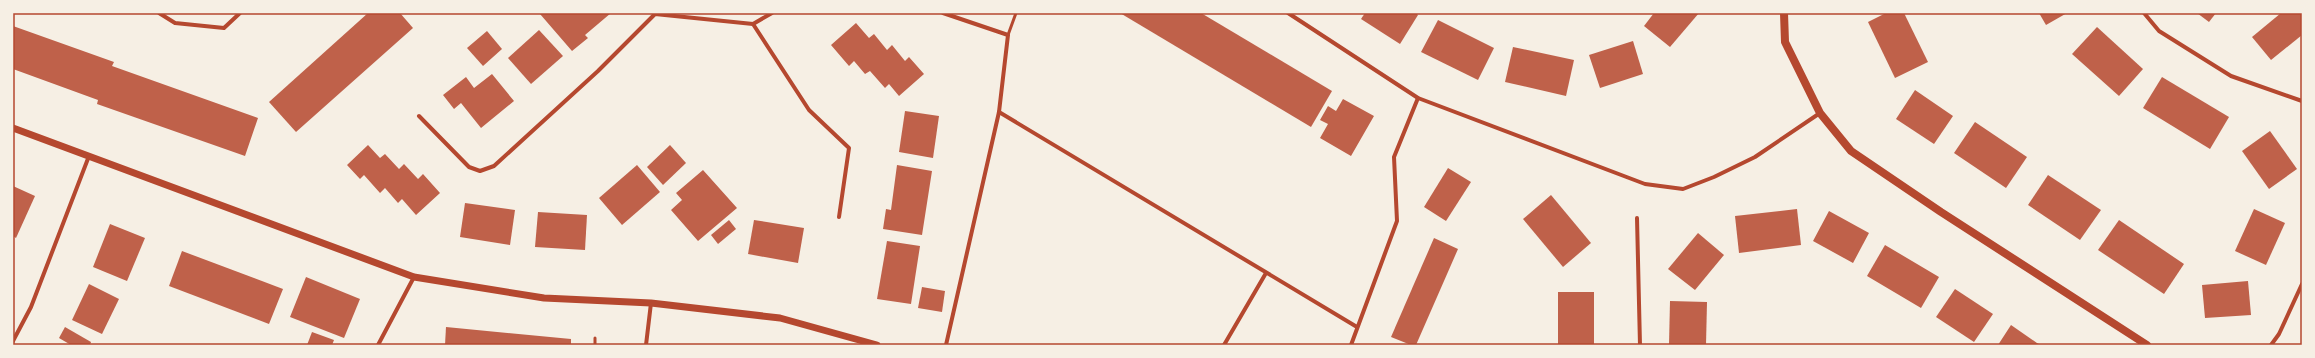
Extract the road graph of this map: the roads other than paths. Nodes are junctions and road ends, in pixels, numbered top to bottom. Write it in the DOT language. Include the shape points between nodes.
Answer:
graph roads {
  1 [pos="159,13"];
  2 [pos="240,13"];
  3 [pos="772,13"];
  4 [pos="943,13"];
  5 [pos="1016,13"];
  6 [pos="1288,13"];
  7 [pos="1784,13"];
  8 [pos="2144,13"];
  9 [pos="753,24"];
  10 [pos="1008,35"];
  11 [pos="1418,98"];
  12 [pos="2302,101"];
  13 [pos="999,112"];
  14 [pos="1820,113"];
  15 [pos="419,116"];
  16 [pos="13,128"];
  17 [pos="89,156"];
  18 [pos="839,217"];
  19 [pos="1637,218"];
  20 [pos="1266,273"];
  21 [pos="414,277"];
  22 [pos="2302,284"];
  23 [pos="651,303"];
  24 [pos="1357,327"];
  25 [pos="596,338"];
  26 [pos="13,341"];
  27 [pos="378,345"];
  28 [pos="595,345"];
  29 [pos="646,345"];
  30 [pos="877,345"];
  31 [pos="946,345"];
  32 [pos="1224,345"];
  33 [pos="1351,345"];
  34 [pos="1640,345"];
  35 [pos="2147,345"];
  36 [pos="2271,345"];
  1 -- 2 [label="street" via="175,23 224,28"];
  3 -- 9 [label="street"];
  4 -- 10 [label="street"];
  5 -- 10 [label="lane"];
  6 -- 11 [label="street"];
  7 -- 14 [label="main road" via="1785,42"];
  8 -- 12 [label="street" via="2159,30 2232,76"];
  9 -- 15 [label="street" via="655,14 598,71 494,166 480,171 469,167"];
  9 -- 18 [label="street" via="809,110 849,148"];
  10 -- 13 [label="street"];
  11 -- 14 [label="street" via="1645,184 1683,189 1755,157"];
  11 -- 24 [label="street" via="1394,157 1397,221"];
  13 -- 20 [label="street"];
  13 -- 31 [label="street"];
  14 -- 35 [label="main road" via="1851,151"];
  16 -- 17 [label="street"];
  17 -- 21 [label="street"];
  17 -- 26 [label="street" via="31,307"];
  19 -- 34 [label="street"];
  20 -- 24 [label="street"];
  20 -- 32 [label="street"];
  21 -- 23 [label="street" via="544,298"];
  21 -- 27 [label="street"];
  22 -- 36 [label="street" via="2279,334"];
  23 -- 29 [label="street"];
  23 -- 30 [label="street" via="780,318"];
  24 -- 33 [label="street"];
  25 -- 28 [label="lane"];
}
